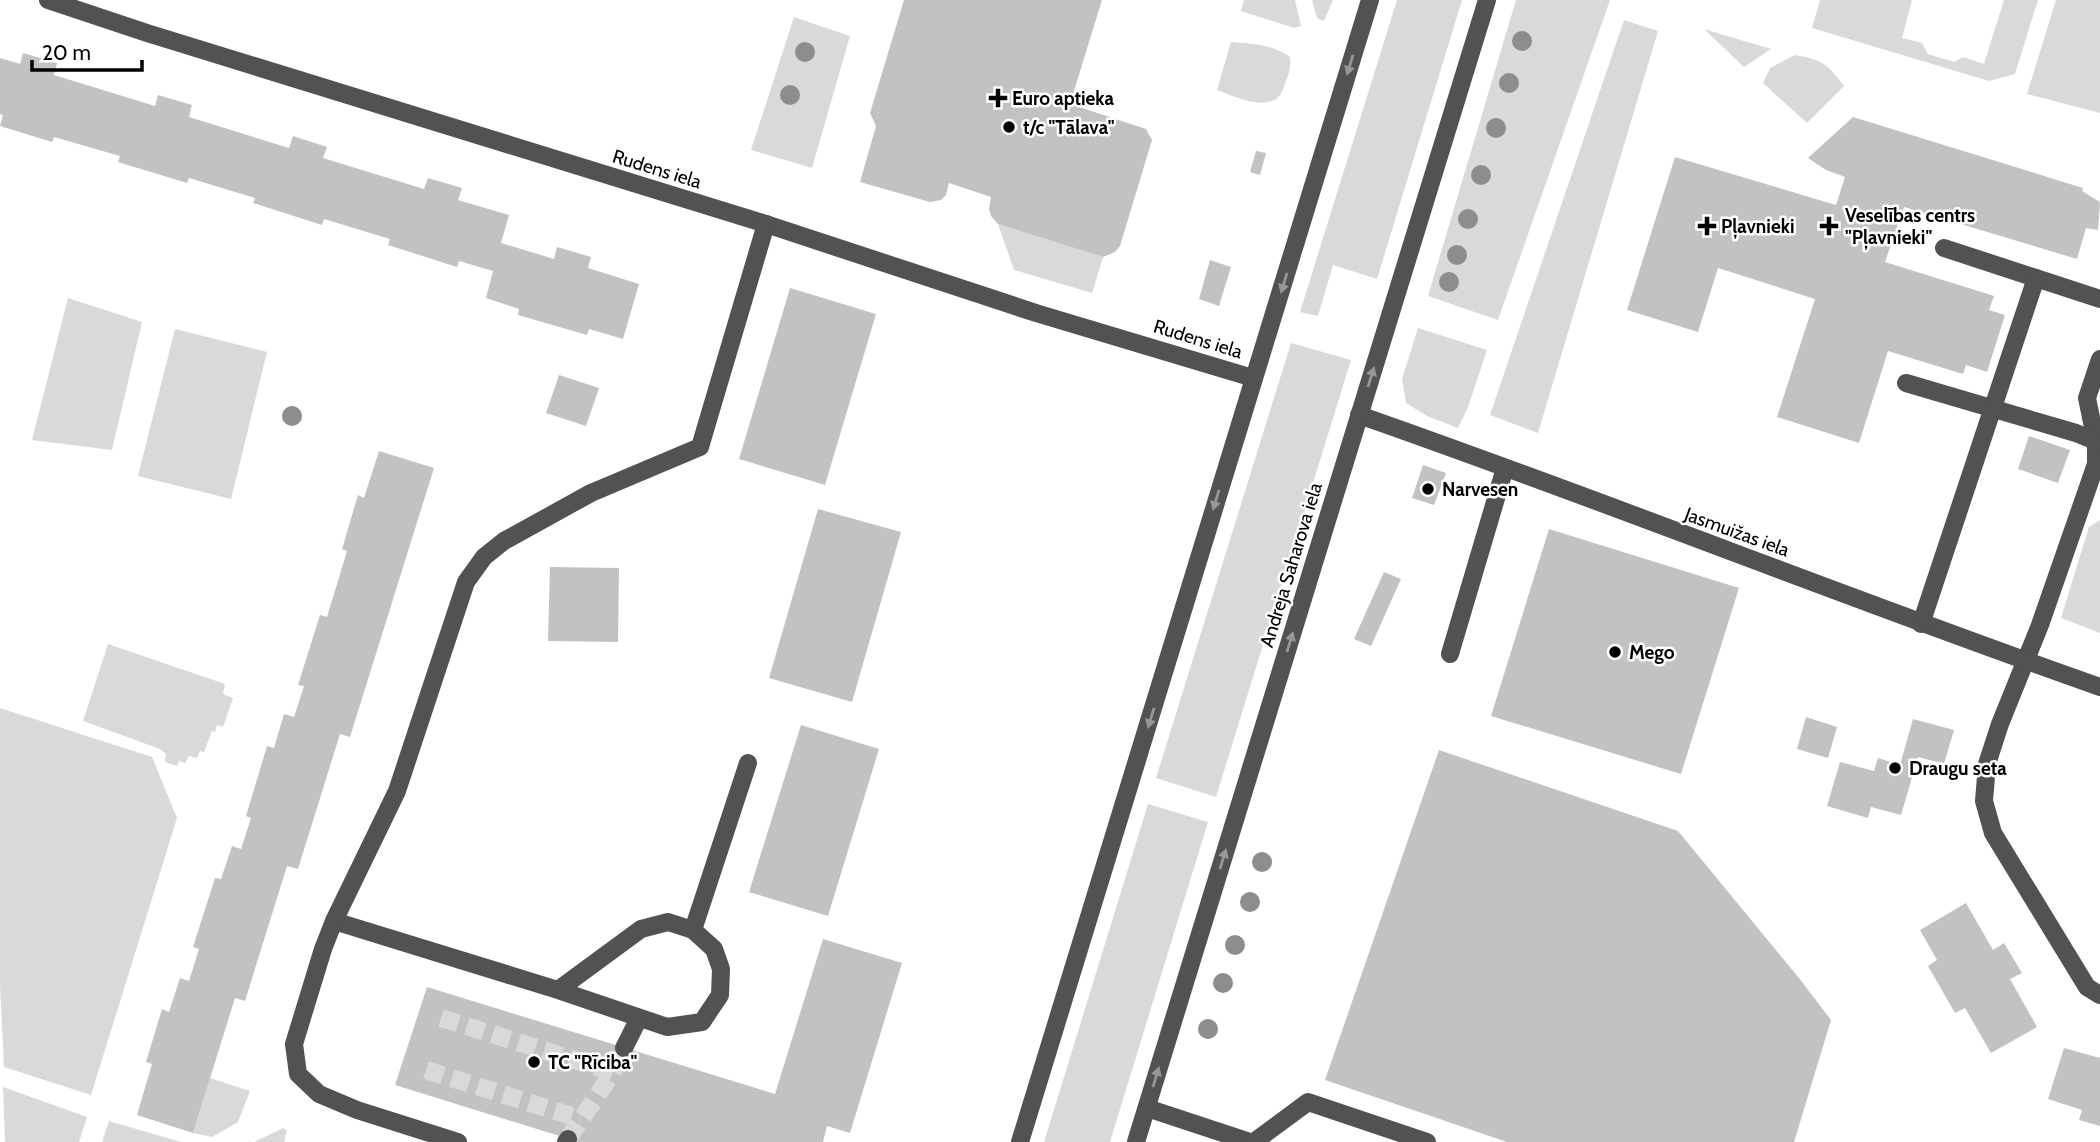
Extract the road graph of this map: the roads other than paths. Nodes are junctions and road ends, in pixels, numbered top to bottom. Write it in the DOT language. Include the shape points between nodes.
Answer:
graph roads {
  1 [pos="48,0"];
  2 [pos="1370,0"];
  3 [pos="1487,0"];
  4 [pos="766,224"];
  5 [pos="1944,248"];
  6 [pos="2036,278"];
  7 [pos="2100,299"];
  8 [pos="2100,359"];
  9 [pos="1253,378"];
  10 [pos="1906,383"];
  11 [pos="1993,407"];
  12 [pos="1359,415"];
  13 [pos="2098,442"];
  14 [pos="1505,468"];
  15 [pos="2093,495"];
  16 [pos="1921,624"];
  17 [pos="1450,654"];
  18 [pos="2026,661"];
  19 [pos="2100,687"];
  20 [pos="748,764"];
  21 [pos="334,921"];
  22 [pos="693,929"];
  23 [pos="558,990"];
  24 [pos="2100,995"];
  25 [pos="639,1018"];
  26 [pos="624,1048"];
  27 [pos="1147,1108"];
  28 [pos="458,1142"];
  29 [pos="1020,1142"];
  30 [pos="1136,1142"];
  31 [pos="1252,1142"];
  32 [pos="1427,1142"];
  1 -- 4 [label="street, Rudens iela"];
  2 -- 9 [label="street, one-way"];
  12 -- 3 [label="street, Andreja Saharova iela, one-way"];
  4 -- 9 [label="street, Rudens iela"];
  4 -- 21 [label="street" via="700,447 591,493 504,541 484,556 466,582 397,791"];
  5 -- 6 [label="street"];
  6 -- 7 [label="street"];
  6 -- 11 [label="street"];
  8 -- 13 [label="street" via="2087,398"];
  9 -- 29 [label="street, one-way"];
  10 -- 11 [label="street"];
  11 -- 13 [label="street"];
  11 -- 16 [label="street"];
  12 -- 14 [label="street, Jasmuižas iela"];
  27 -- 12 [label="street, Andreja Saharova iela, one-way"];
  13 -- 15 [label="street"];
  14 -- 16 [label="street, Jasmuižas iela"];
  14 -- 17 [label="street"];
  15 -- 18 [label="street"];
  16 -- 18 [label="street, Jasmuižas iela"];
  18 -- 19 [label="street, Jasmuižas iela"];
  18 -- 24 [label="street" via="1987,764 1984,801 1993,833 2087,987"];
  20 -- 22 [label="street"];
  21 -- 23 [label="street"];
  21 -- 28 [label="street" via="294,1044 298,1074 320,1094 357,1110"];
  22 -- 23 [label="street" via="668,922 641,929"];
  22 -- 25 [label="street" via="714,949 721,969 720,995 702,1023 667,1027"];
  23 -- 25 [label="street"];
  25 -- 26 [label="street"];
  27 -- 30 [label="street, Andreja Saharova iela"];
  27 -- 31 [label="street"];
  31 -- 32 [label="street" via="1308,1102"];
}
